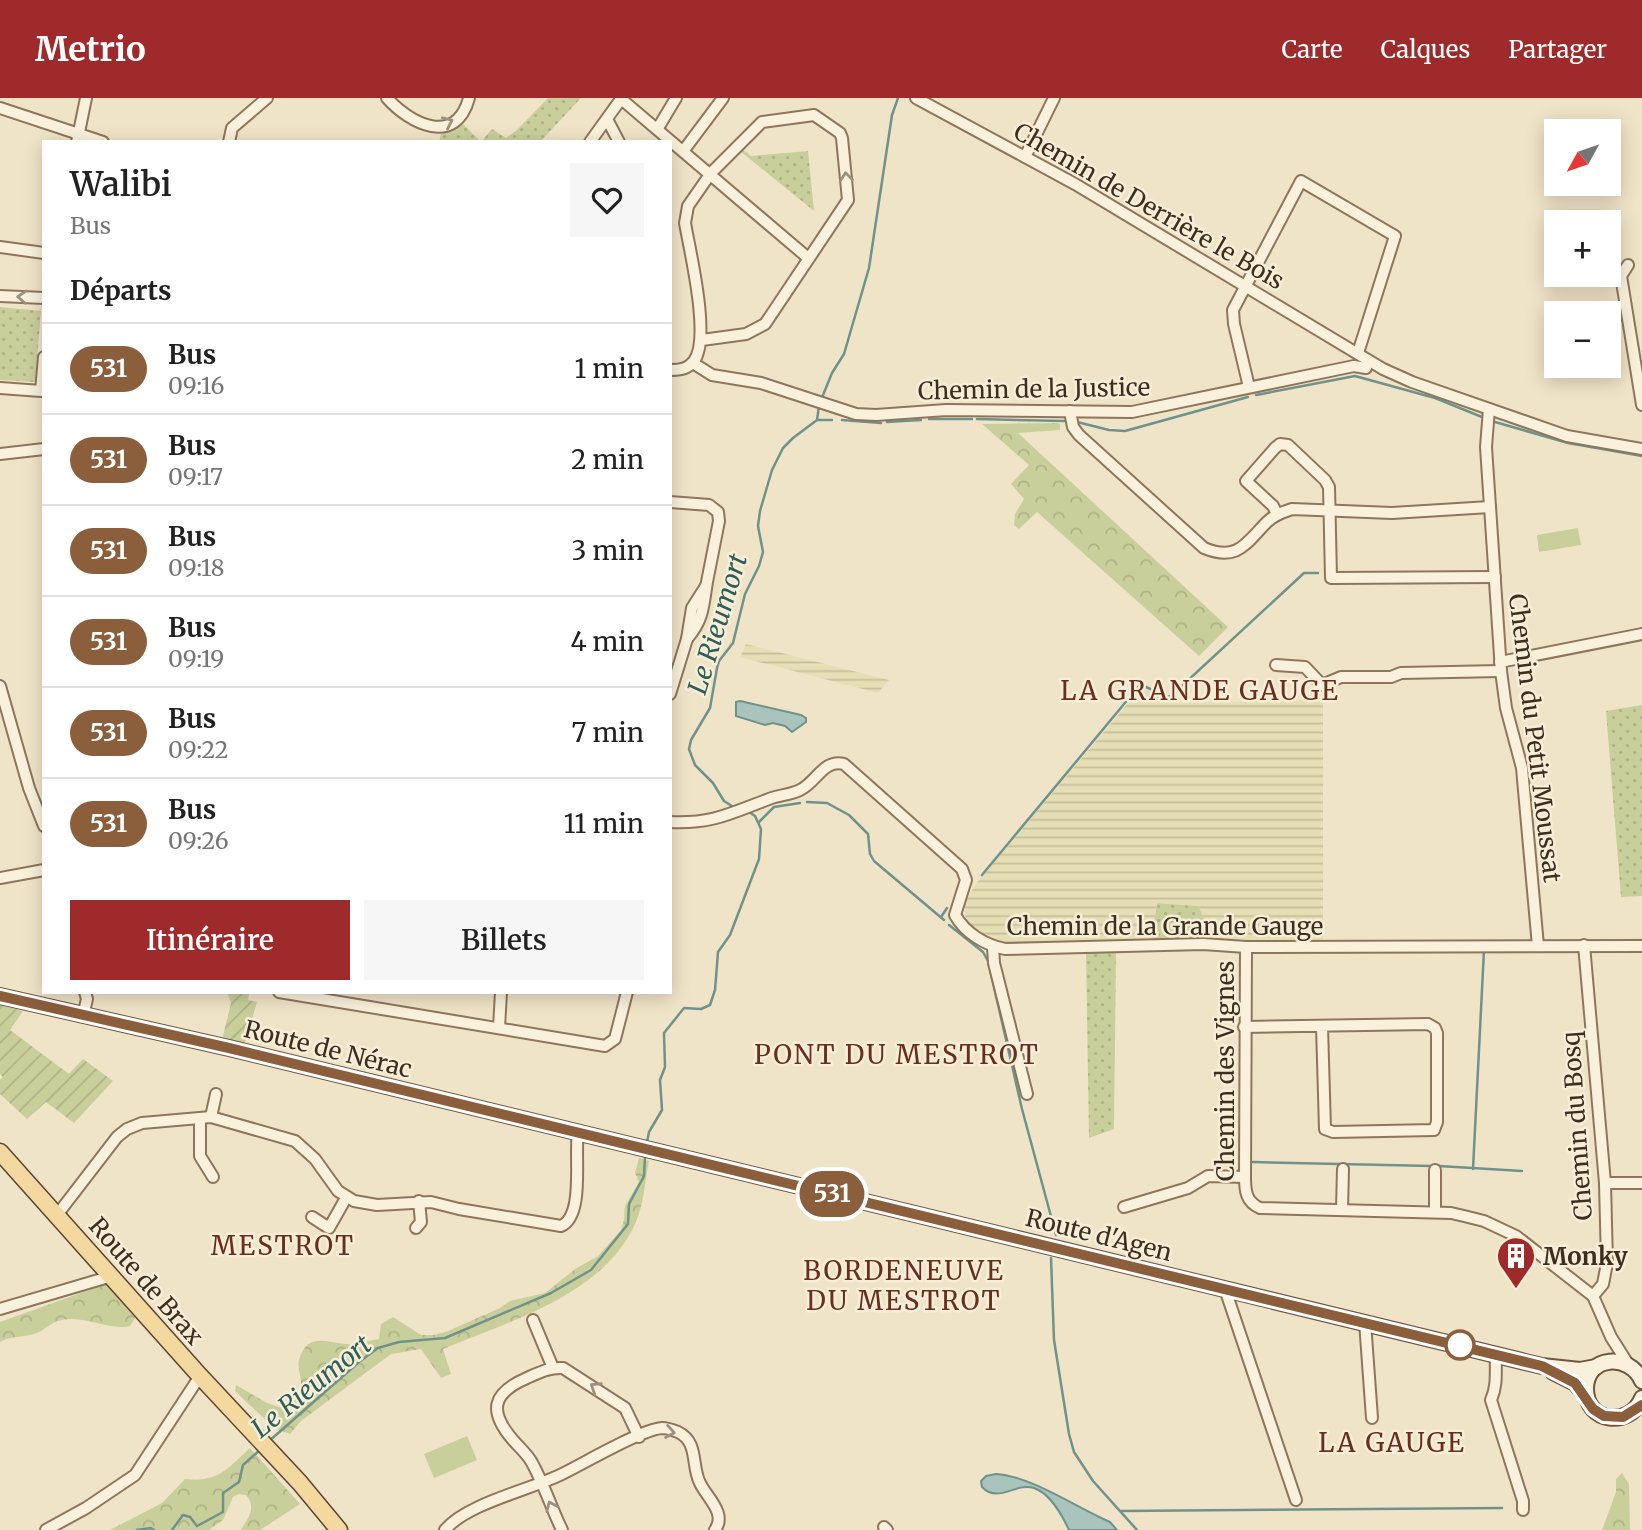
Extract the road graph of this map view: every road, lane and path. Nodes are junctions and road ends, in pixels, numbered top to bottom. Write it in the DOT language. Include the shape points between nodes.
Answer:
graph roads {
  1 [pos="86,98"];
  2 [pos="267,98"];
  3 [pos="387,98"];
  4 [pos="469,98"];
  5 [pos="676,98"];
  6 [pos="723,98"];
  7 [pos="916,98"];
  8 [pos="1054,98"];
  9 [pos="621,99"];
  10 [pos="0,108"];
  11 [pos="608,121"];
  12 [pos="658,128"];
  13 [pos="78,137"];
  14 [pos="229,140"];
  15 [pos="592,140"];
  16 [pos="618,140"];
  17 [pos="684,150"];
  18 [pos="1025,157"];
  19 [pos="711,173"];
  20 [pos="0,247"];
  21 [pos="42,253"];
  22 [pos="807,257"];
  23 [pos="1628,265"];
  24 [pos="1247,286"];
  25 [pos="0,296"];
  26 [pos="42,298"];
  27 [pos="702,340"];
  28 [pos="1358,354"];
  29 [pos="690,365"];
  30 [pos="1366,368"];
  31 [pos="672,370"];
  32 [pos="42,380"];
  33 [pos="1249,387"];
  34 [pos="0,388"];
  35 [pos="1642,405"];
  36 [pos="1489,409"];
  37 [pos="1070,411"];
  38 [pos="42,449"];
  39 [pos="1642,449"];
  40 [pos="0,454"];
  41 [pos="672,502"];
  42 [pos="1490,507"];
  43 [pos="1329,510"];
  44 [pos="1277,514"];
  45 [pos="1495,577"];
  46 [pos="1642,634"];
  47 [pos="1276,665"];
  48 [pos="1501,667"];
  49 [pos="0,687"];
  50 [pos="672,688"];
  51 [pos="42,821"];
  52 [pos="672,822"];
  53 [pos="42,870"];
  54 [pos="0,878"];
  55 [pos="1584,945"];
  56 [pos="1538,946"];
  57 [pos="1642,946"];
  58 [pos="993,947"];
  59 [pos="1246,947"];
  60 [pos="85,994"];
  61 [pos="291,994"];
  62 [pos="501,994"];
  63 [pos="626,994"];
  64 [pos="0,996"];
  65 [pos="83,1016"];
  66 [pos="1322,1026"];
  67 [pos="1244,1027"];
  68 [pos="499,1028"];
  69 [pos="216,1094"];
  70 [pos="1027,1094"];
  71 [pos="205,1117"];
  72 [pos="578,1133"];
  73 [pos="645,1150"];
  74 [pos="0,1152"];
  75 [pos="1343,1169"];
  76 [pos="1435,1170"];
  77 [pos="213,1177"];
  78 [pos="1245,1177"];
  79 [pos="1642,1182"];
  80 [pos="1605,1183"];
  81 [pos="346,1198"];
  82 [pos="419,1201"];
  83 [pos="1124,1207"];
  84 [pos="1342,1209"];
  85 [pos="1435,1212"];
  86 [pos="57,1215"];
  87 [pos="312,1217"];
  88 [pos="416,1228"];
  89 [pos="112,1276"];
  90 [pos="1225,1289"];
  91 [pos="1593,1296"];
  92 [pos="0,1309"];
  93 [pos="533,1320"];
  94 [pos="1365,1322"];
  95 [pos="1611,1337"];
  96 [pos="1496,1354"];
  97 [pos="1628,1364"];
  98 [pos="1542,1366"];
  99 [pos="1598,1366"];
  100 [pos="553,1368"];
  101 [pos="200,1376"];
  102 [pos="1642,1379"];
  103 [pos="1587,1397"];
  104 [pos="1641,1403"];
  105 [pos="1372,1418"];
  106 [pos="639,1437"];
  107 [pos="540,1482"];
  108 [pos="1296,1500"];
  109 [pos="1523,1510"];
  110 [pos="46,1530"];
  111 [pos="339,1530"];
  112 [pos="445,1530"];
  113 [pos="562,1530"];
  114 [pos="715,1530"];
  1 -- 13 [label="street"];
  2 -- 14 [label="street" via="232,128"];
  3 -- 4 [label="street, one-way" via="416,122 437,128 458,119"];
  5 -- 12 [label="street"];
  6 -- 17 [label="street"];
  7 -- 18 [label="street, Chemin de Derrière le Bois"];
  8 -- 18 [label="street"];
  9 -- 11 [label="street"];
  9 -- 12 [label="street"];
  10 -- 13 [label="street"];
  11 -- 15 [label="street"];
  11 -- 16 [label="street"];
  12 -- 17 [label="street"];
  17 -- 19 [label="street"];
  18 -- 24 [label="street, Chemin de Derrière le Bois"];
  19 -- 22 [label="street"];
  22 -- 19 [label="street, one-way" via="848,200 840,133 814,115 768,119"];
  19 -- 27 [label="street" via="685,217"];
  20 -- 21 [label="street"];
  22 -- 27 [label="street" via="789,291 759,329"];
  23 -- 35 [label="street" via="1621,276"];
  24 -- 28 [label="street, Chemin de Derrière le Bois"];
  24 -- 28 [label="street" via="1301,181 1395,236"];
  24 -- 33 [label="street" via="1233,317"];
  26 -- 25 [label="street, one-way"];
  27 -- 29 [label="street"];
  28 -- 36 [label="street, Chemin de Derrière le Bois" via="1405,379"];
  29 -- 31 [label="street"];
  29 -- 37 [label="street, Chemin de la Justice" via="856,414"];
  30 -- 33 [label="street, Chemin de la Justice" via="1354,366"];
  32 -- 34 [label="street" via="41,391"];
  33 -- 37 [label="street, Chemin de la Justice" via="1132,412"];
  36 -- 39 [label="street, Chemin de Derrière le Bois" via="1567,436"];
  36 -- 42 [label="street, Chemin du Petit Moussat"];
  37 -- 44 [label="street" via="1079,435 1204,548 1237,551"];
  38 -- 40 [label="street"];
  41 -- 50 [label="street" via="709,505 718,512 719,520 706,586 692,608"];
  42 -- 43 [label="street" via="1392,513"];
  42 -- 45 [label="street, Chemin du Petit Moussat"];
  43 -- 44 [label="street" via="1292,509"];
  43 -- 44 [label="street" via="1325,480 1288,445 1280,444 1246,481"];
  43 -- 45 [label="street" via="1331,578"];
  45 -- 48 [label="street, Chemin du Petit Moussat"];
  46 -- 48 [label="street"];
  47 -- 48 [label="street" via="1305,667 1322,685 1340,677"];
  48 -- 56 [label="street, Chemin du Petit Moussat" via="1522,768"];
  49 -- 51 [label="street"];
  52 -- 58 [label="street, Chemin de la Grande Gauge" via="707,822 800,790 826,766 844,764 962,869 966,880 956,915"];
  53 -- 54 [label="street"];
  55 -- 56 [label="street, Chemin de la Grande Gauge"];
  55 -- 57 [label="street, Chemin de la Grande Gauge"];
  55 -- 80 [label="street, Chemin du Bosq"];
  56 -- 59 [label="street, Chemin de la Grande Gauge"];
  58 -- 59 [label="street, Chemin de la Grande Gauge"];
  58 -- 70 [label="street"];
  59 -- 67 [label="street, Chemin des Vignes"];
  60 -- 65 [label="street"];
  61 -- 68 [label="street"];
  62 -- 68 [label="street"];
  63 -- 68 [label="street" via="615,1039 605,1046"];
  64 -- 65 [label="main road, Route de Nérac"];
  65 -- 72 [label="main road, Route de Nérac"];
  66 -- 66 [label="street" via="1433,1026 1437,1033 1434,1130 1325,1129"];
  66 -- 67 [label="street"];
  67 -- 78 [label="street, Chemin des Vignes"];
  69 -- 71 [label="street"];
  71 -- 77 [label="street" via="200,1156"];
  71 -- 81 [label="street" via="295,1141"];
  71 -- 86 [label="street" via="142,1123 127,1129"];
  72 -- 73 [label="main road, Route de Nérac"];
  72 -- 82 [label="street" via="576,1190 566,1224"];
  73 -- 90 [label="main road, Route d'Agen"];
  74 -- 86 [label="main road, Route de Brax"];
  75 -- 84 [label="street"];
  76 -- 85 [label="street"];
  78 -- 83 [label="street" via="1202,1177 1188,1188"];
  78 -- 84 [label="street, Chemin des Vignes" via="1249,1201 1260,1208"];
  79 -- 80 [label="street"];
  80 -- 91 [label="street, Chemin du Bosq" via="1607,1273"];
  81 -- 82 [label="street" via="377,1205"];
  81 -- 87 [label="street" via="329,1228"];
  82 -- 88 [label="street" via="421,1222"];
  84 -- 85 [label="street, Chemin des Vignes"];
  85 -- 91 [label="street, Chemin des Vignes" via="1484,1221 1516,1236"];
  86 -- 89 [label="main road, Route de Brax"];
  89 -- 92 [label="street"];
  89 -- 101 [label="main road, Route de Brax"];
  90 -- 94 [label="main road, Route d'Agen"];
  90 -- 108 [label="street"];
  91 -- 95 [label="street"];
  93 -- 100 [label="street"];
  94 -- 96 [label="main road, Route d'Agen"];
  94 -- 105 [label="street"];
  95 -- 97 [label="street"];
  95 -- 99 [label="street"];
  96 -- 98 [label="main road, Route d'Agen"];
  96 -- 109 [label="street" via="1497,1385 1491,1400"];
  97 -- 99 [label="main road, Route d'Agen" via="1614,1361"];
  97 -- 102 [label="main road"];
  98 -- 99 [label="main road, Route d'Agen" via="1580,1370"];
  98 -- 103 [label="main road, Route d'Agen" via="1575,1383"];
  99 -- 103 [label="main road" via="1587,1381"];
  106 -- 100 [label="street, one-way" via="620,1403 571,1371"];
  100 -- 107 [label="street" via="507,1387 497,1406 505,1429 529,1457"];
  101 -- 110 [label="street" via="135,1475"];
  101 -- 111 [label="main road, Route de Brax"];
  103 -- 104 [label="main road, Route d'Agen" via="1598,1413 1610,1418 1629,1415"];
  106 -- 107 [label="street"];
  106 -- 114 [label="street, one-way" via="663,1428 689,1440 699,1482 719,1514"];
  107 -- 112 [label="street" via="464,1515"];
  113 -- 107 [label="street, one-way"];
}
